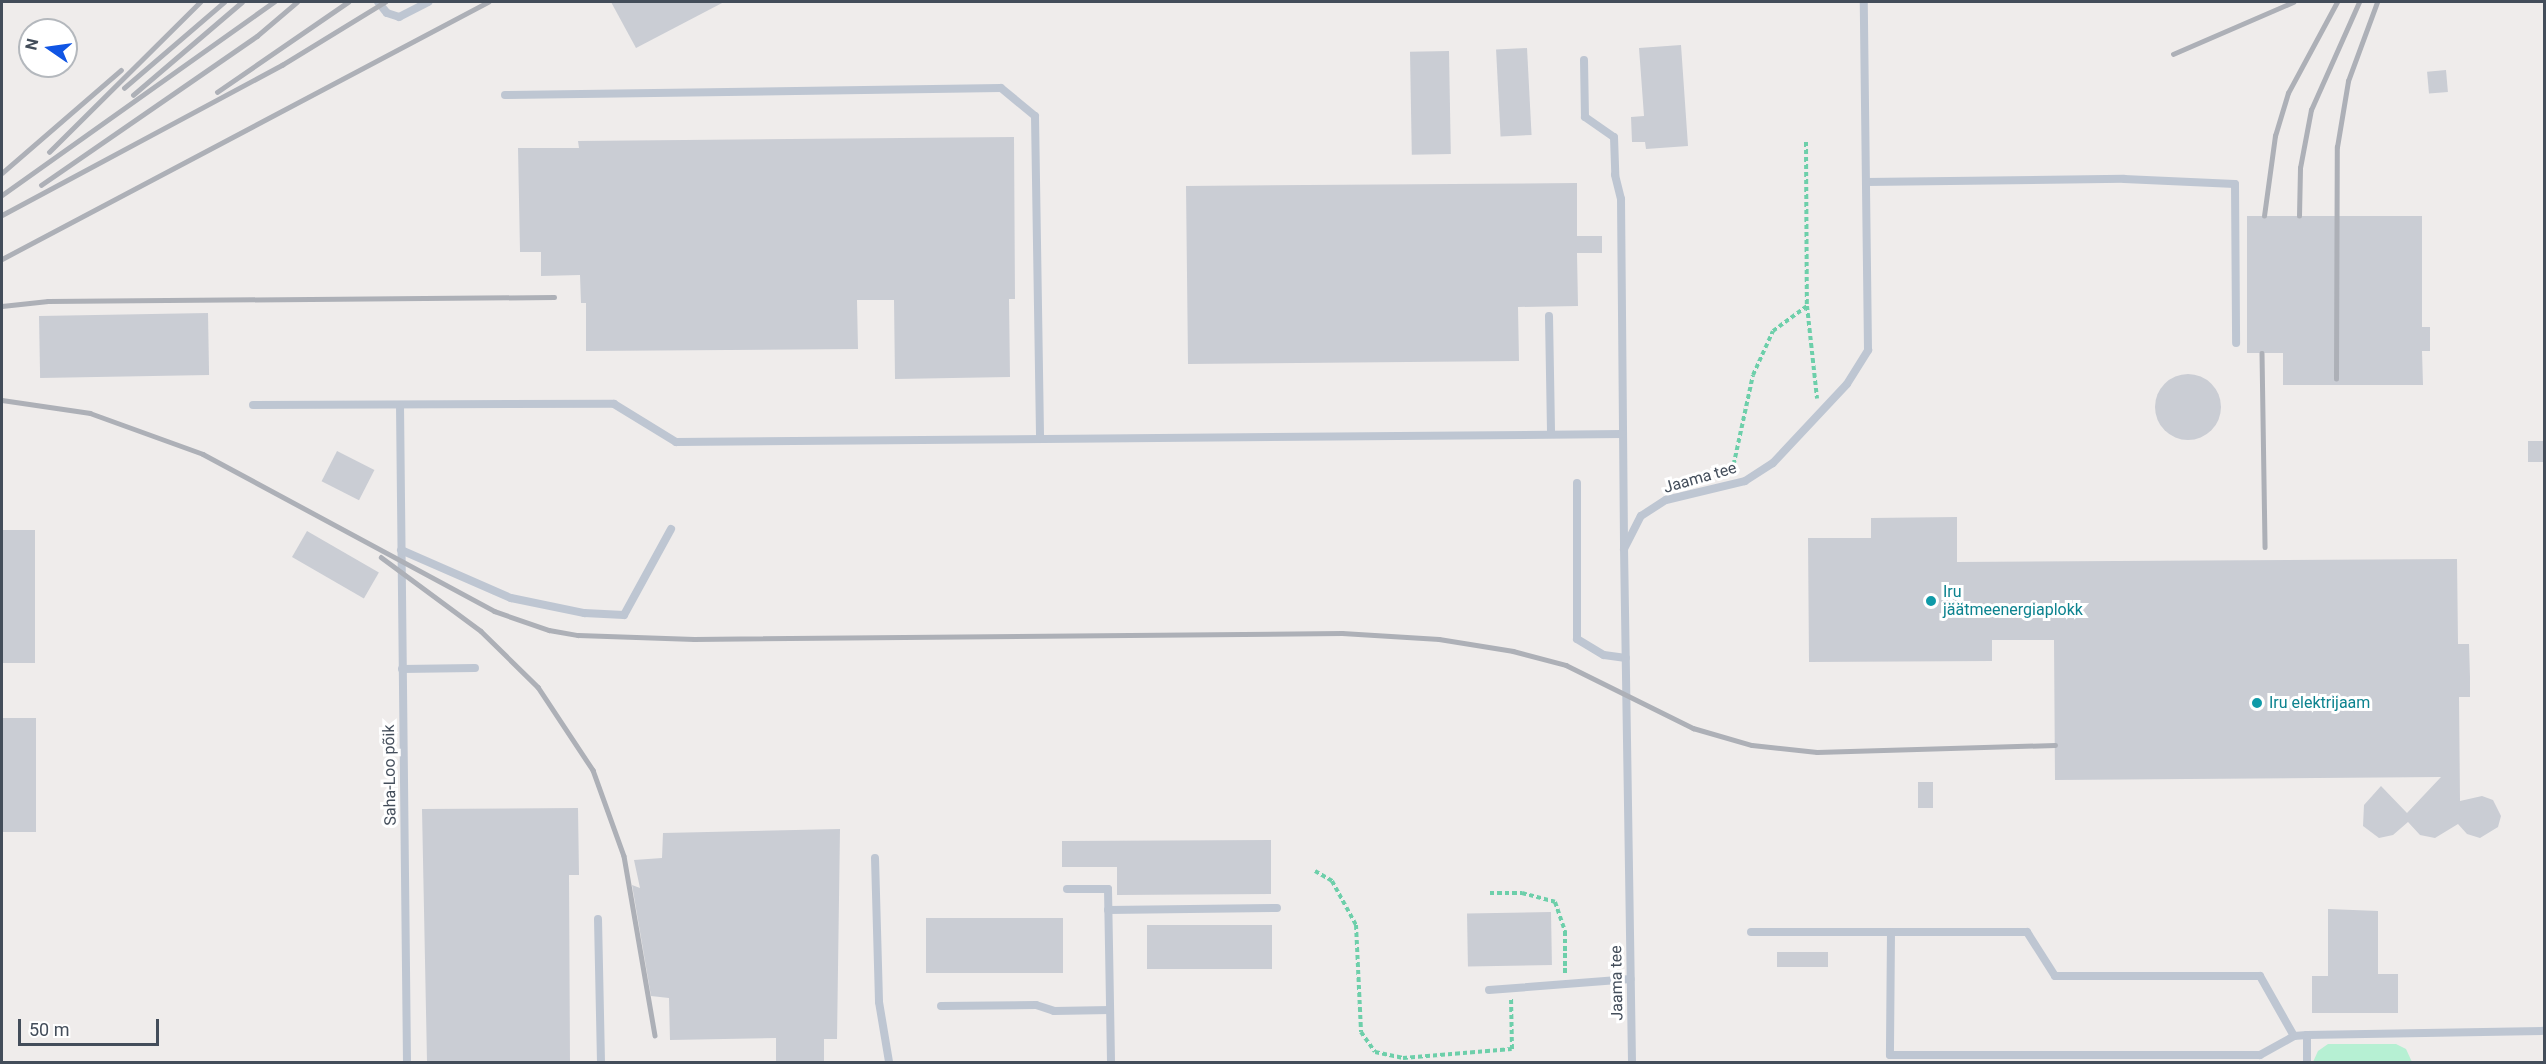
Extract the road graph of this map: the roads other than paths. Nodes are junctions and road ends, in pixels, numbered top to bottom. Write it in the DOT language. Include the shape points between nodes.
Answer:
graph roads {
  1 [pos="378,2"];
  2 [pos="428,2"];
  3 [pos="1864,2"];
  4 [pos="1584,60"];
  5 [pos="505,95"];
  6 [pos="1866,182"];
  7 [pos="1549,316"];
  8 [pos="2236,343"];
  9 [pos="253,405"];
  10 [pos="400,405"];
  11 [pos="1551,434"];
  12 [pos="1622,434"];
  13 [pos="1040,438"];
  14 [pos="1577,483"];
  15 [pos="671,529"];
  16 [pos="1624,549"];
  17 [pos="401,550"];
  18 [pos="1626,658"];
  19 [pos="475,668"];
  20 [pos="402,669"];
  21 [pos="875,858"];
  22 [pos="1067,889"];
  23 [pos="1277,909"];
  24 [pos="1108,910"];
  25 [pos="598,919"];
  26 [pos="1750,932"];
  27 [pos="1891,932"];
  28 [pos="1631,979"];
  29 [pos="1489,990"];
  30 [pos="941,1006"];
  31 [pos="1110,1010"];
  32 [pos="2544,1031"];
  33 [pos="2294,1035"];
  34 [pos="2307,1035"];
  35 [pos="407,1062"];
  36 [pos="601,1062"];
  37 [pos="889,1062"];
  38 [pos="1111,1062"];
  39 [pos="1632,1062"];
  40 [pos="2307,1062"];
  1 -- 2 [label="lane" via="387,13 399,17"];
  3 -- 6 [label="lane, Jaama tee"];
  4 -- 12 [label="lane" via="1585,117 1614,137 1615,175 1621,199"];
  5 -- 13 [label="lane" via="1000,88 1035,116"];
  6 -- 8 [label="lane" via="2124,179 2235,184"];
  6 -- 16 [label="lane, Jaama tee" via="1868,350 1847,384 1773,463 1744,481 1666,500 1641,516"];
  7 -- 11 [label="lane"];
  9 -- 10 [label="lane"];
  10 -- 13 [label="lane" via="614,404 676,441"];
  10 -- 17 [label="lane, Saha-Loo põik"];
  11 -- 12 [label="lane"];
  11 -- 13 [label="lane"];
  12 -- 16 [label="lane"];
  14 -- 18 [label="lane" via="1577,639 1604,654"];
  15 -- 17 [label="lane" via="624,615 584,613 511,598"];
  16 -- 18 [label="lane, Jaama tee"];
  17 -- 20 [label="lane, Saha-Loo põik"];
  18 -- 28 [label="lane, Jaama tee"];
  19 -- 20 [label="lane"];
  20 -- 35 [label="lane, Saha-Loo põik"];
  21 -- 37 [label="lane" via="879,1002"];
  22 -- 24 [label="lane" via="1108,889"];
  23 -- 24 [label="lane"];
  24 -- 31 [label="lane"];
  25 -- 36 [label="lane"];
  26 -- 27 [label="lane"];
  27 -- 33 [label="lane" via="2027,932 2055,976 2260,976"];
  27 -- 33 [label="lane" via="1890,1055 2259,1054"];
  28 -- 29 [label="lane"];
  28 -- 39 [label="lane, Jaama tee"];
  30 -- 31 [label="lane" via="1036,1005 1054,1011"];
  31 -- 38 [label="lane"];
  32 -- 34 [label="lane"];
  33 -- 34 [label="lane"];
  34 -- 40 [label="lane"];
}
